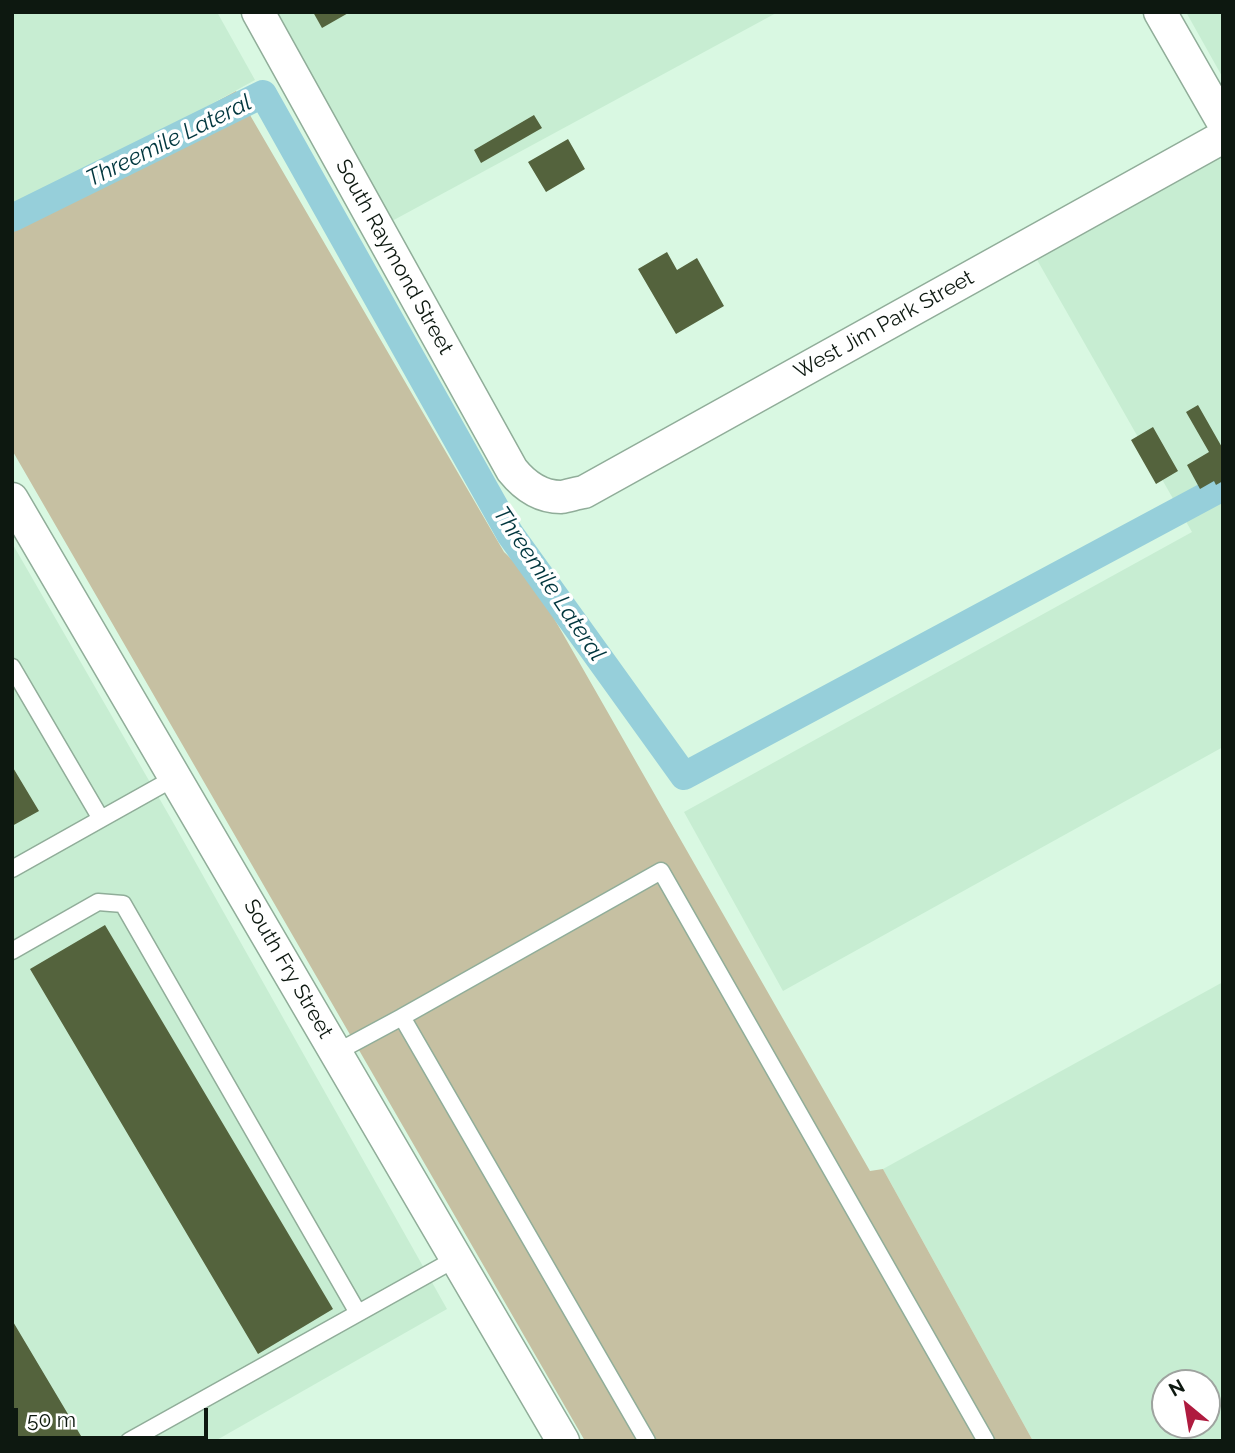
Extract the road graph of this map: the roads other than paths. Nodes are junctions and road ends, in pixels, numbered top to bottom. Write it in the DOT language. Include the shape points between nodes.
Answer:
graph roads {
  1 [pos="258,12"];
  2 [pos="1160,12"];
  3 [pos="1223,122"];
  4 [pos="1223,137"];
  5 [pos="540,493"];
  6 [pos="12,499"];
  7 [pos="12,667"];
  8 [pos="176,777"];
  9 [pos="101,819"];
  10 [pos="12,869"];
  11 [pos="12,951"];
  12 [pos="402,1017"];
  13 [pos="337,1052"];
  14 [pos="457,1258"];
  15 [pos="358,1313"];
  16 [pos="129,1441"];
  17 [pos="563,1441"];
  18 [pos="647,1441"];
  19 [pos="986,1441"];
  1 -- 5 [label="street, South Raymond Street" via="512,470"];
  2 -- 3 [label="street"];
  4 -- 5 [label="street, West Jim Park Street" via="584,492 561,497"];
  6 -- 8 [label="street, South Fry Street"];
  7 -- 9 [label="lane"];
  8 -- 9 [label="lane"];
  8 -- 13 [label="street, South Fry Street"];
  9 -- 10 [label="lane"];
  11 -- 15 [label="lane" via="98,902 124,904"];
  12 -- 13 [label="lane"];
  12 -- 18 [label="lane"];
  12 -- 19 [label="lane" via="660,871"];
  13 -- 14 [label="street, South Fry Street"];
  14 -- 15 [label="lane"];
  14 -- 17 [label="street, South Fry Street"];
  15 -- 16 [label="lane"];
}
